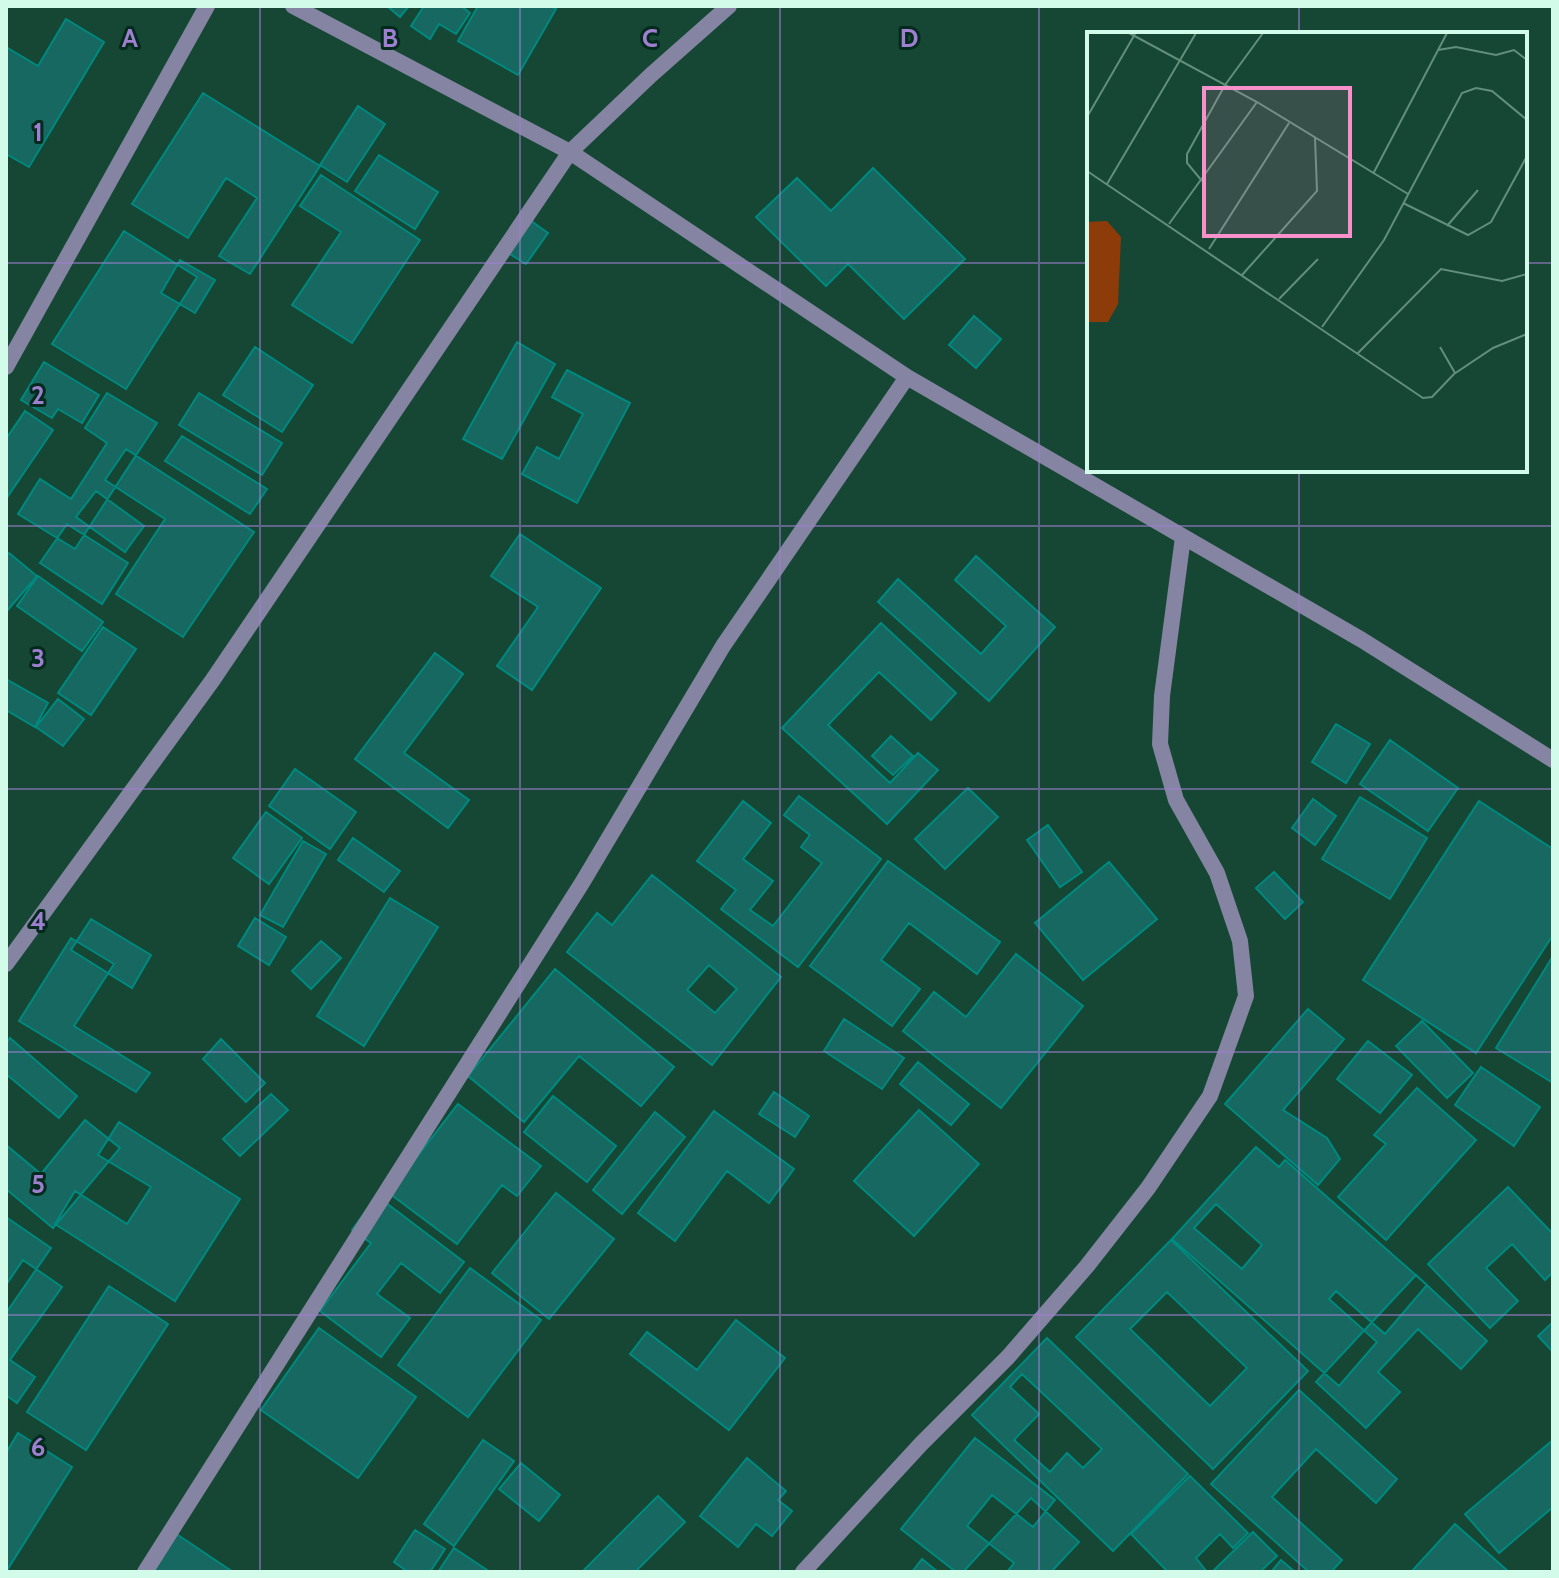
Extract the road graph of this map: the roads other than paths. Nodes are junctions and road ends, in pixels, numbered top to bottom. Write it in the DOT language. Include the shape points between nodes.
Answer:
graph roads {
  1 [pos="207,6"];
  2 [pos="293,6"];
  3 [pos="729,6"];
  4 [pos="570,152"];
  5 [pos="6,367"];
  6 [pos="907,377"];
  7 [pos="1183,537"];
  8 [pos="1553,760"];
  9 [pos="6,964"];
  10 [pos="145,1572"];
  11 [pos="803,1572"];
  1 -- 5 [label="street"];
  2 -- 4 [label="street"];
  3 -- 4 [label="street"];
  4 -- 6 [label="street"];
  4 -- 9 [label="street" via="212,681"];
  6 -- 7 [label="street"];
  6 -- 10 [label="street" via="723,646 582,883"];
  7 -- 8 [label="street" via="1362,640"];
  7 -- 11 [label="street" via="1160,744 1176,800 1217,873 1236,927 1246,996 1210,1096 1087,1266 1008,1357"];
}
